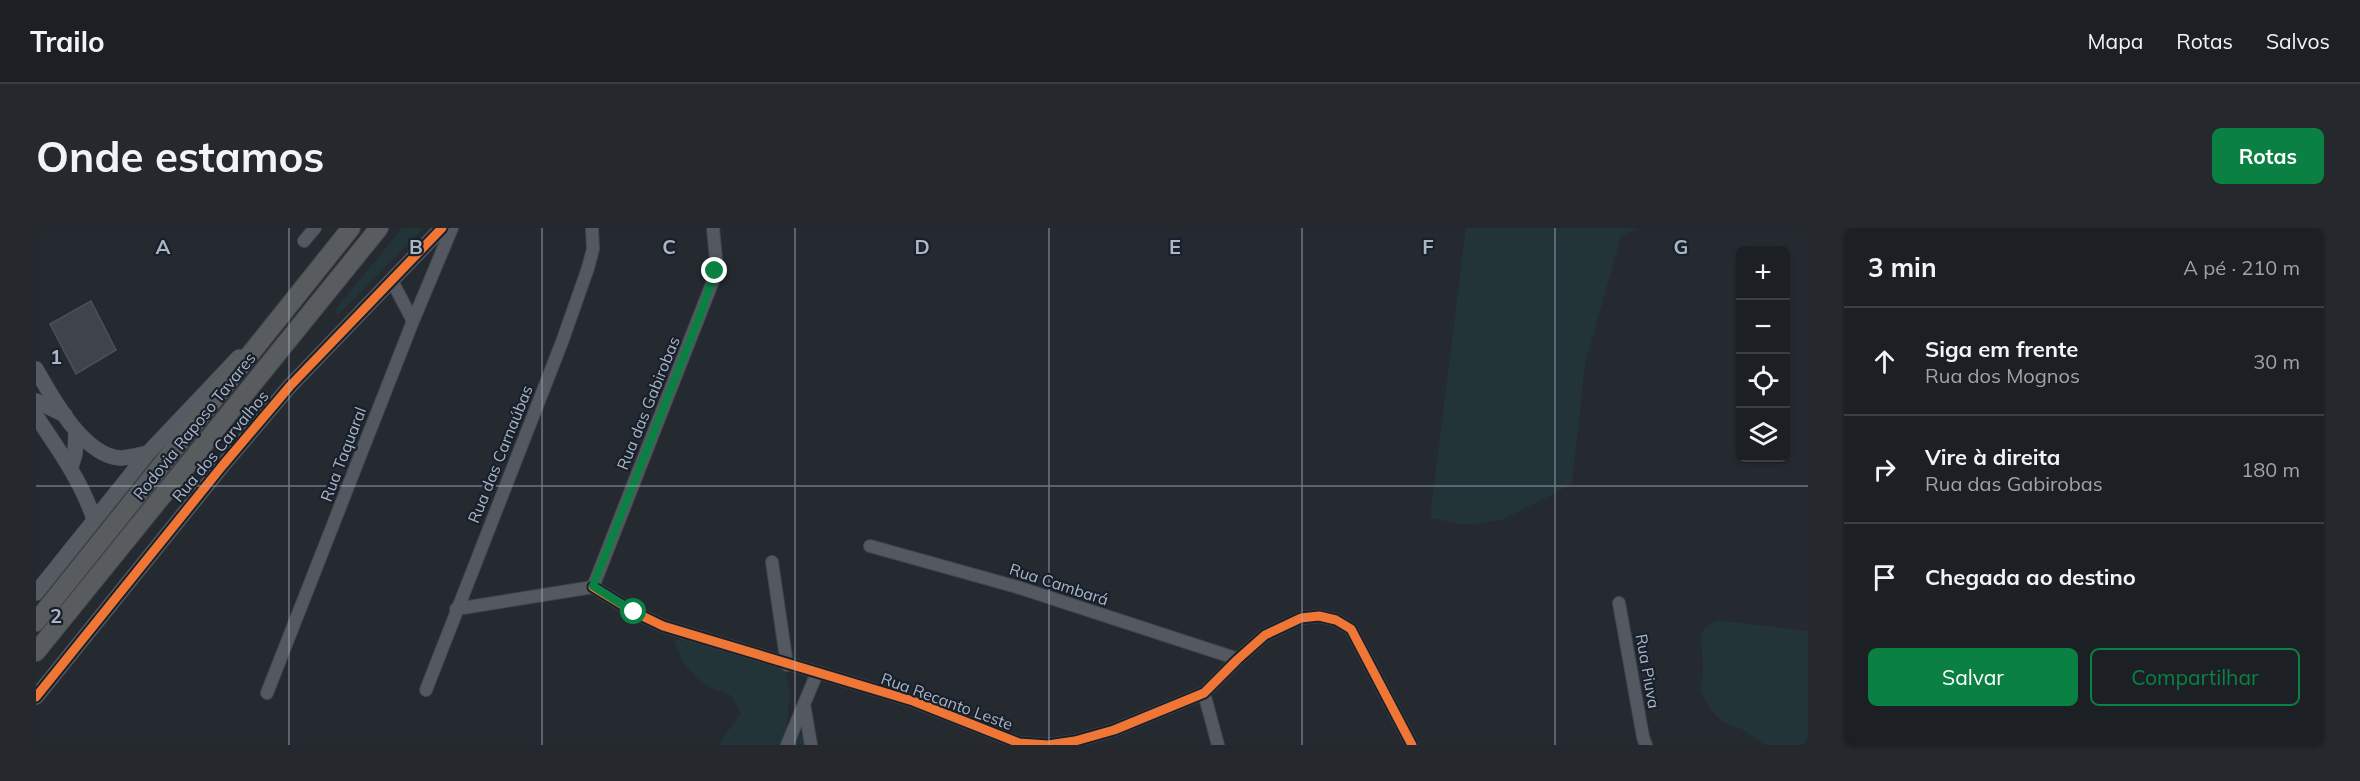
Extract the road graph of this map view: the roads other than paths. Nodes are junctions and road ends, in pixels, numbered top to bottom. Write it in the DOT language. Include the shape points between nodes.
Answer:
graph roads {
  1 [pos="315,228"];
  2 [pos="351,228"];
  3 [pos="379,228"];
  4 [pos="442,228"];
  5 [pos="452,228"];
  6 [pos="592,228"];
  7 [pos="713,228"];
  8 [pos="304,241"];
  9 [pos="392,281"];
  10 [pos="286,310"];
  11 [pos="412,321"];
  12 [pos="36,369"];
  13 [pos="36,401"];
  14 [pos="65,415"];
  15 [pos="36,416"];
  16 [pos="76,431"];
  17 [pos="148,453"];
  18 [pos="71,467"];
  19 [pos="94,519"];
  20 [pos="870,546"];
  21 [pos="772,562"];
  22 [pos="593,586"];
  23 [pos="36,592"];
  24 [pos="1619,603"];
  25 [pos="456,609"];
  26 [pos="36,622"];
  27 [pos="36,652"];
  28 [pos="1238,659"];
  29 [pos="787,665"];
  30 [pos="817,673"];
  31 [pos="426,690"];
  32 [pos="267,693"];
  33 [pos="1204,693"];
  34 [pos="36,697"];
  35 [pos="804,704"];
  36 [pos="787,745"];
  37 [pos="811,745"];
  38 [pos="1218,745"];
  39 [pos="1412,745"];
  40 [pos="1646,745"];
  1 -- 8 [label="street"];
  2 -- 10 [label="highway, Rodovia Raposo Tavares"];
  3 -- 27 [label="highway, Rodovia Raposo Tavares"];
  4 -- 9 [label="main road, Rua dos Carvalhos"];
  5 -- 11 [label="street, Rua Taquaral"];
  6 -- 25 [label="street, Rua das Carnaúbas" via="593,249 585,278"];
  7 -- 22 [label="street, Rua das Gabirobas" via="713,281"];
  9 -- 11 [label="street"];
  9 -- 34 [label="main road, Rua dos Carvalhos" via="290,386"];
  10 -- 17 [label="main road"];
  10 -- 26 [label="highway, Rodovia Raposo Tavares"];
  11 -- 32 [label="street, Rua Taquaral"];
  12 -- 14 [label="main road"];
  13 -- 14 [label="main road"];
  14 -- 16 [label="main road"];
  15 -- 18 [label="main road"];
  16 -- 17 [label="main road" via="106,454 122,458"];
  16 -- 18 [label="main road"];
  17 -- 19 [label="main road"];
  18 -- 19 [label="main road"];
  19 -- 23 [label="main road"];
  20 -- 28 [label="street, Rua Cambará" via="1017,587"];
  21 -- 29 [label="street"];
  22 -- 25 [label="street"];
  22 -- 29 [label="street, Rua Recanto Leste" via="654,621"];
  24 -- 40 [label="street, Rua Piuva"];
  25 -- 31 [label="street, Rua das Carnaúbas"];
  28 -- 33 [label="street"];
  28 -- 39 [label="street" via="1265,635 1301,618 1319,616 1336,620 1352,629"];
  29 -- 30 [label="street, Rua Recanto Leste"];
  30 -- 33 [label="street, Rua Recanto Leste" via="913,701 1019,743 1048,745 1114,730"];
  30 -- 35 [label="street"];
  33 -- 38 [label="street"];
  35 -- 36 [label="street"];
  35 -- 37 [label="street"];
}
